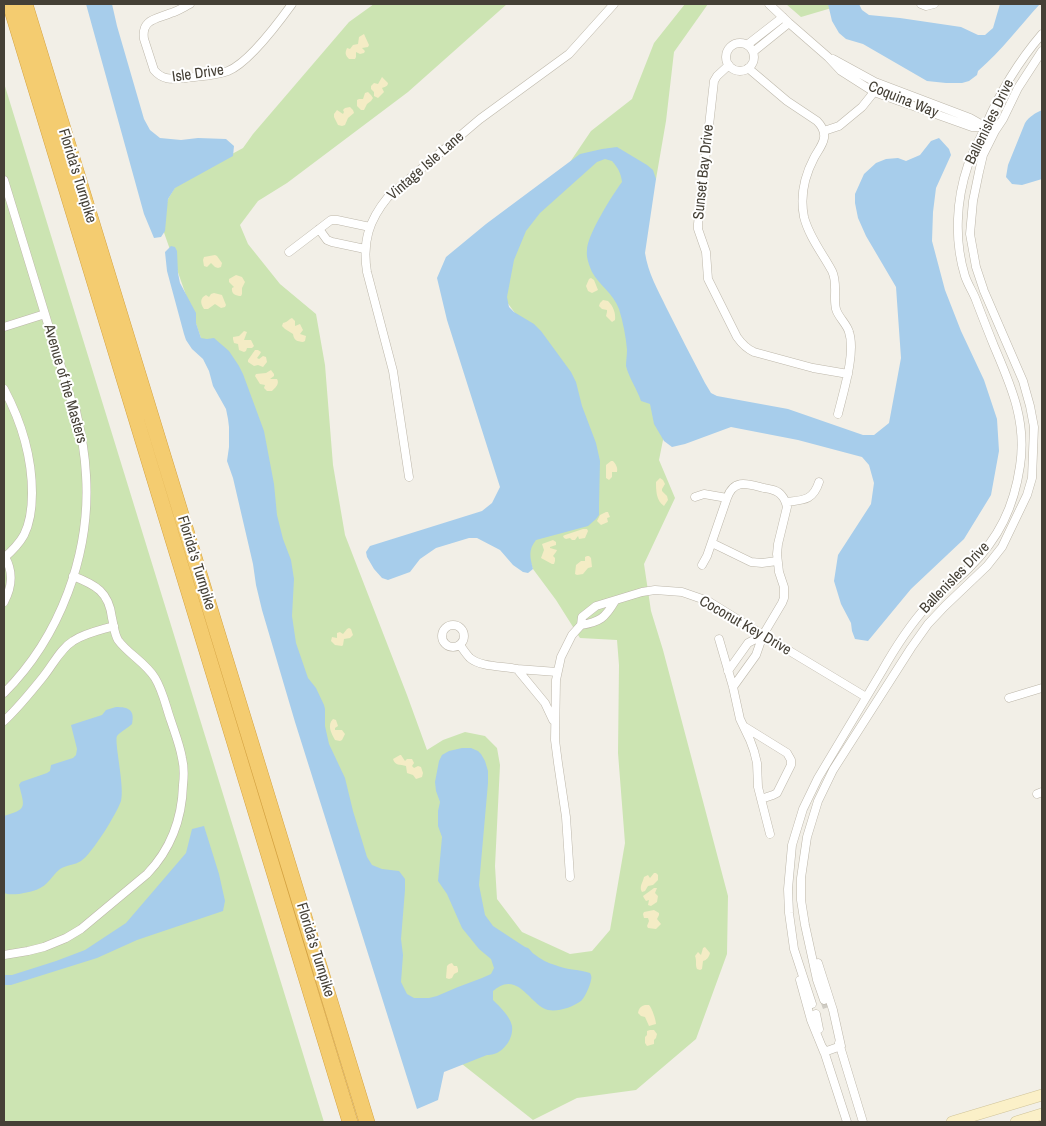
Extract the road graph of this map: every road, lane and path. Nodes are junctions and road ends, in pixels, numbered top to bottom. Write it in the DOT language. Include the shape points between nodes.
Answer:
graph roads {
  1 [pos="10,4"];
  2 [pos="25,4"];
  3 [pos="190,4"];
  4 [pos="292,4"];
  5 [pos="614,4"];
  6 [pos="769,4"];
  7 [pos="922,4"];
  8 [pos="934,4"];
  9 [pos="783,17"];
  10 [pos="789,24"];
  11 [pos="1042,34"];
  12 [pos="748,45"];
  13 [pos="1042,51"];
  14 [pos="753,52"];
  15 [pos="828,57"];
  16 [pos="728,65"];
  17 [pos="748,68"];
  18 [pos="874,92"];
  19 [pos="986,127"];
  20 [pos="824,131"];
  21 [pos="995,131"];
  22 [pos="4,180"];
  23 [pos="370,227"];
  24 [pos="319,229"];
  25 [pos="365,249"];
  26 [pos="289,252"];
  27 [pos="45,314"];
  28 [pos="4,327"];
  29 [pos="848,374"];
  30 [pos="4,389"];
  31 [pos="838,414"];
  32 [pos="409,477"];
  33 [pos="818,482"];
  34 [pos="695,497"];
  35 [pos="727,498"];
  36 [pos="786,502"];
  37 [pos="712,543"];
  38 [pos="4,557"];
  39 [pos="777,561"];
  40 [pos="702,565"];
  41 [pos="74,576"];
  42 [pos="615,601"];
  43 [pos="4,602"];
  44 [pos="581,625"];
  45 [pos="114,626"];
  46 [pos="763,636"];
  47 [pos="719,639"];
  48 [pos="460,645"];
  49 [pos="517,669"];
  50 [pos="728,671"];
  51 [pos="557,672"];
  52 [pos="733,687"];
  53 [pos="1042,688"];
  54 [pos="4,693"];
  55 [pos="866,697"];
  56 [pos="1009,698"];
  57 [pos="4,721"];
  58 [pos="744,726"];
  59 [pos="555,727"];
  60 [pos="761,798"];
  61 [pos="770,834"];
  62 [pos="570,877"];
  63 [pos="809,941"];
  64 [pos="794,949"];
  65 [pos="4,955"];
  66 [pos="817,980"];
  67 [pos="806,984"];
  68 [pos="824,1000"];
  69 [pos="812,1004"];
  70 [pos="828,1011"];
  71 [pos="816,1014"];
  72 [pos="840,1046"];
  73 [pos="824,1052"];
  74 [pos="1042,1095"];
  75 [pos="1042,1114"];
  76 [pos="350,1122"];
  77 [pos="367,1122"];
  78 [pos="847,1122"];
  79 [pos="863,1122"];
  80 [pos="952,1122"];
  81 [pos="1016,1122"];
  1 -- 76 [label="highway, Florida's Turnpike"];
  2 -- 77 [label="highway, Florida's Turnpike"];
  3 -- 4 [label="street, Isle Drive" via="153,19 145,26 144,39 154,70 161,77 173,79 231,70 274,28"];
  5 -- 23 [label="street, Vintage Isle Lane" via="569,54 480,119 388,197"];
  6 -- 9 [label="street, Coquina Way"];
  7 -- 8 [label="street"];
  9 -- 10 [label="street, Coquina Way"];
  9 -- 12 [label="street, Sunset Bay Drive"];
  10 -- 14 [label="street"];
  10 -- 15 [label="street, Coquina Way"];
  11 -- 19 [label="street, Ballenisles Drive" via="1014,72"];
  12 -- 14 [label="street"];
  12 -- 16 [label="street, Sunset Bay Drive" via="739,42 730,46 726,54"];
  13 -- 21 [label="street, Ballenisles Drive"];
  14 -- 17 [label="street" via="753,61"];
  15 -- 18 [label="street, Coquina Way" via="841,71"];
  15 -- 19 [label="street, Coquina Way" via="875,82"];
  16 -- 17 [label="street" via="739,71"];
  16 -- 29 [label="street, Sunset Bay Drive" via="714,81 698,224 706,252 708,279 738,338 749,350"];
  17 -- 20 [label="street" via="817,121"];
  18 -- 19 [label="street, Coquina Way" via="972,127"];
  18 -- 20 [label="street" via="839,126"];
  19 -- 21 [label="street, Coquina Way"];
  19 -- 55 [label="street, Ballenisles Drive" via="963,180 958,209 959,244 965,276 1008,376 1019,414 1022,435 1016,486 1012,504 998,532 970,568 928,605 892,653"];
  20 -- 29 [label="street" via="824,138 804,183 802,205 811,235 833,273 836,310 850,335"];
  21 -- 63 [label="street, Ballenisles Drive" via="983,155 970,234 984,291 1023,381 1030,406 1034,427 1032,478 1027,496 1002,547 928,624 833,770 818,801 807,837 801,878 801,900"];
  22 -- 27 [label="street, Avenue of the Masters"];
  23 -- 24 [label="street" via="332,220"];
  23 -- 25 [label="street, Vintage Isle Lane"];
  24 -- 25 [label="street" via="327,240"];
  24 -- 26 [label="street"];
  25 -- 32 [label="street, Vintage Isle Lane" via="367,272 393,371"];
  27 -- 28 [label="street"];
  27 -- 41 [label="street, Avenue of the Masters" via="76,412 84,454 85,522"];
  29 -- 31 [label="street"];
  30 -- 38 [label="street" via="24,436 32,484 28,524 19,543"];
  33 -- 36 [label="street" via="810,497"];
  34 -- 35 [label="street" via="704,494"];
  35 -- 36 [label="street" via="732,489 746,483 778,492"];
  35 -- 37 [label="street"];
  36 -- 39 [label="street"];
  37 -- 39 [label="street" via="751,562"];
  37 -- 40 [label="street"];
  38 -- 43 [label="street" via="11,581"];
  39 -- 46 [label="street" via="784,598"];
  41 -- 45 [label="street" via="96,586 105,596"];
  41 -- 54 [label="street, Avenue of the Masters" via="44,642"];
  42 -- 44 [label="street" via="601,618"];
  42 -- 44 [label="street, Coconut Key Drive" via="596,606 582,617"];
  42 -- 46 [label="street, Coconut Key Drive" via="655,590 682,592 708,601"];
  44 -- 51 [label="street, Coconut Key Drive" via="566,646"];
  45 -- 57 [label="street" via="69,644"];
  45 -- 65 [label="street" via="119,641 146,667 160,687 182,758 183,795 175,832 154,867 81,929 44,947"];
  46 -- 50 [label="street" via="748,643"];
  46 -- 52 [label="street" via="756,655"];
  46 -- 55 [label="street, Coconut Key Drive"];
  47 -- 50 [label="street"];
  48 -- 49 [label="street" via="476,662"];
  49 -- 51 [label="street"];
  49 -- 59 [label="street" via="545,703"];
  50 -- 52 [label="street"];
  51 -- 59 [label="street, Coconut Key Drive"];
  52 -- 58 [label="street"];
  53 -- 56 [label="street"];
  55 -- 64 [label="street, Ballenisles Drive" via="818,778 803,809 792,845 788,889"];
  58 -- 60 [label="street" via="757,763"];
  58 -- 60 [label="street" via="787,753 791,760 777,793"];
  59 -- 62 [label="street, Coconut Key Drive"];
  60 -- 61 [label="street"];
  63 -- 66 [label="street, Ballenisles Drive"];
  63 -- 72 [label="street" via="833,1010"];
  64 -- 67 [label="street, Ballenisles Drive"];
  64 -- 73 [label="street" via="811,1020"];
  66 -- 67 [label="street"];
  66 -- 68 [label="street, Ballenisles Drive"];
  67 -- 69 [label="street, Ballenisles Drive"];
  70 -- 72 [label="street"];
  71 -- 73 [label="street"];
  72 -- 73 [label="street"];
  72 -- 79 [label="street"];
  73 -- 78 [label="street"];
  74 -- 80 [label="main road"];
  75 -- 81 [label="main road"];
}
